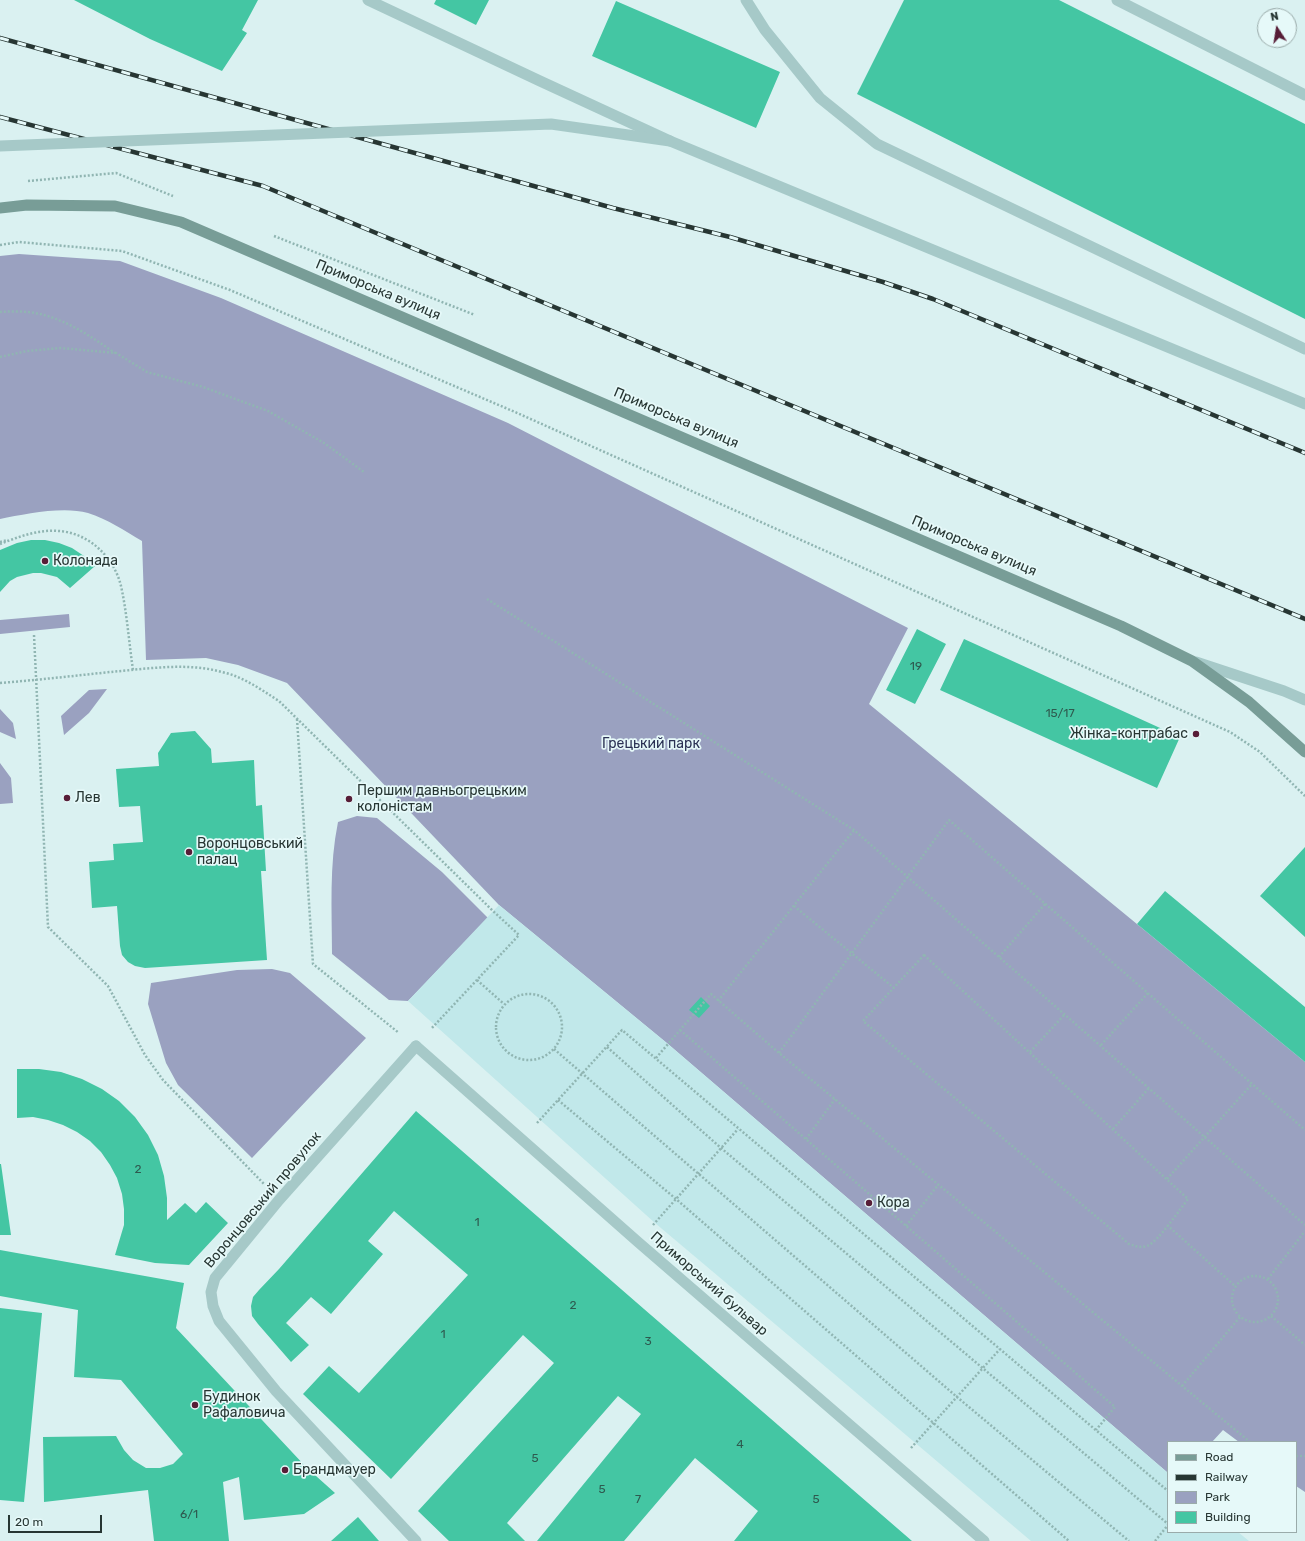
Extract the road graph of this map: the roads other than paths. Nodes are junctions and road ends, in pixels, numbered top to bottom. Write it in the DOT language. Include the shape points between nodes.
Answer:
graph roads {
  1 [pos="368,0"];
  2 [pos="746,0"];
  3 [pos="1117,0"];
  4 [pos="1305,94"];
  5 [pos="670,141"];
  6 [pos="0,146"];
  7 [pos="0,208"];
  8 [pos="1305,349"];
  9 [pos="1305,404"];
  10 [pos="1192,661"];
  11 [pos="1305,700"];
  12 [pos="1305,752"];
  13 [pos="416,1046"];
  14 [pos="416,1541"];
  15 [pos="984,1541"];
  1 -- 5 [label="street, bridge"];
  2 -- 8 [label="street" via="765,30 820,98 877,144"];
  3 -- 4 [label="street"];
  5 -- 6 [label="street, bridge" via="551,124"];
  5 -- 9 [label="street"];
  7 -- 10 [label="main road, Приморська вулиця" via="27,205 115,206 181,222 1106,620"];
  10 -- 11 [label="street"];
  10 -- 12 [label="main road, Приморська вулиця" via="1248,702"];
  13 -- 14 [label="street, Воронцовський провулок" via="279,1200 215,1278 211,1292 219,1321 276,1391"];
  13 -- 15 [label="street, Приморський бульвар"];
}
